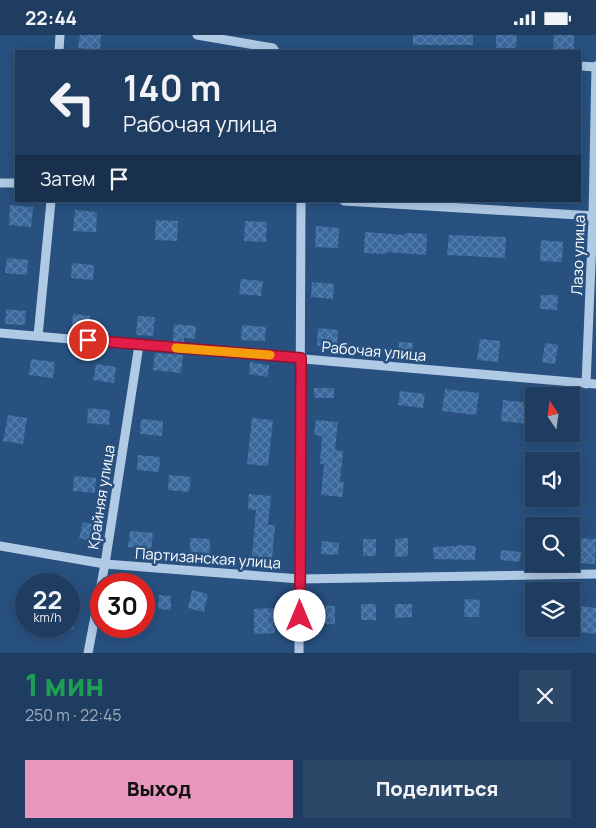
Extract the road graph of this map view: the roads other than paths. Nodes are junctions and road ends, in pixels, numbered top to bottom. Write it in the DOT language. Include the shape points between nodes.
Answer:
graph roads {
  1 [pos="60,35"];
  2 [pos="197,35"];
  3 [pos="59,50"];
  4 [pos="274,50"];
  5 [pos="581,66"];
  6 [pos="596,67"];
  7 [pos="0,183"];
  8 [pos="15,183"];
  9 [pos="51,202"];
  10 [pos="301,202"];
  11 [pos="361,202"];
  12 [pos="595,216"];
  13 [pos="0,333"];
  14 [pos="38,336"];
  15 [pos="139,345"];
  16 [pos="301,358"];
  17 [pos="586,384"];
  18 [pos="596,384"];
  19 [pos="0,546"];
  20 [pos="105,564"];
  21 [pos="596,574"];
  22 [pos="300,579"];
  23 [pos="88,653"];
  24 [pos="300,653"];
  1 -- 3 [label="street"];
  2 -- 4 [label="street"];
  5 -- 6 [label="street"];
  6 -- 12 [label="street, Лазо улица"];
  7 -- 8 [label="street"];
  9 -- 14 [label="street"];
  10 -- 16 [label="street"];
  11 -- 12 [label="street"];
  12 -- 17 [label="street, Лазо улица"];
  13 -- 14 [label="street, Рабочая улица"];
  14 -- 15 [label="street, Рабочая улица"];
  15 -- 16 [label="street, Рабочая улица"];
  15 -- 20 [label="street, Крайняя улица"];
  16 -- 17 [label="street, Рабочая улица"];
  16 -- 22 [label="street"];
  17 -- 18 [label="street, Рабочая улица"];
  19 -- 20 [label="street, Партизанская улица"];
  20 -- 22 [label="street, Партизанская улица"];
  20 -- 23 [label="street, Крайняя улица"];
  21 -- 22 [label="street, Партизанская улица"];
  22 -- 24 [label="street"];
}
